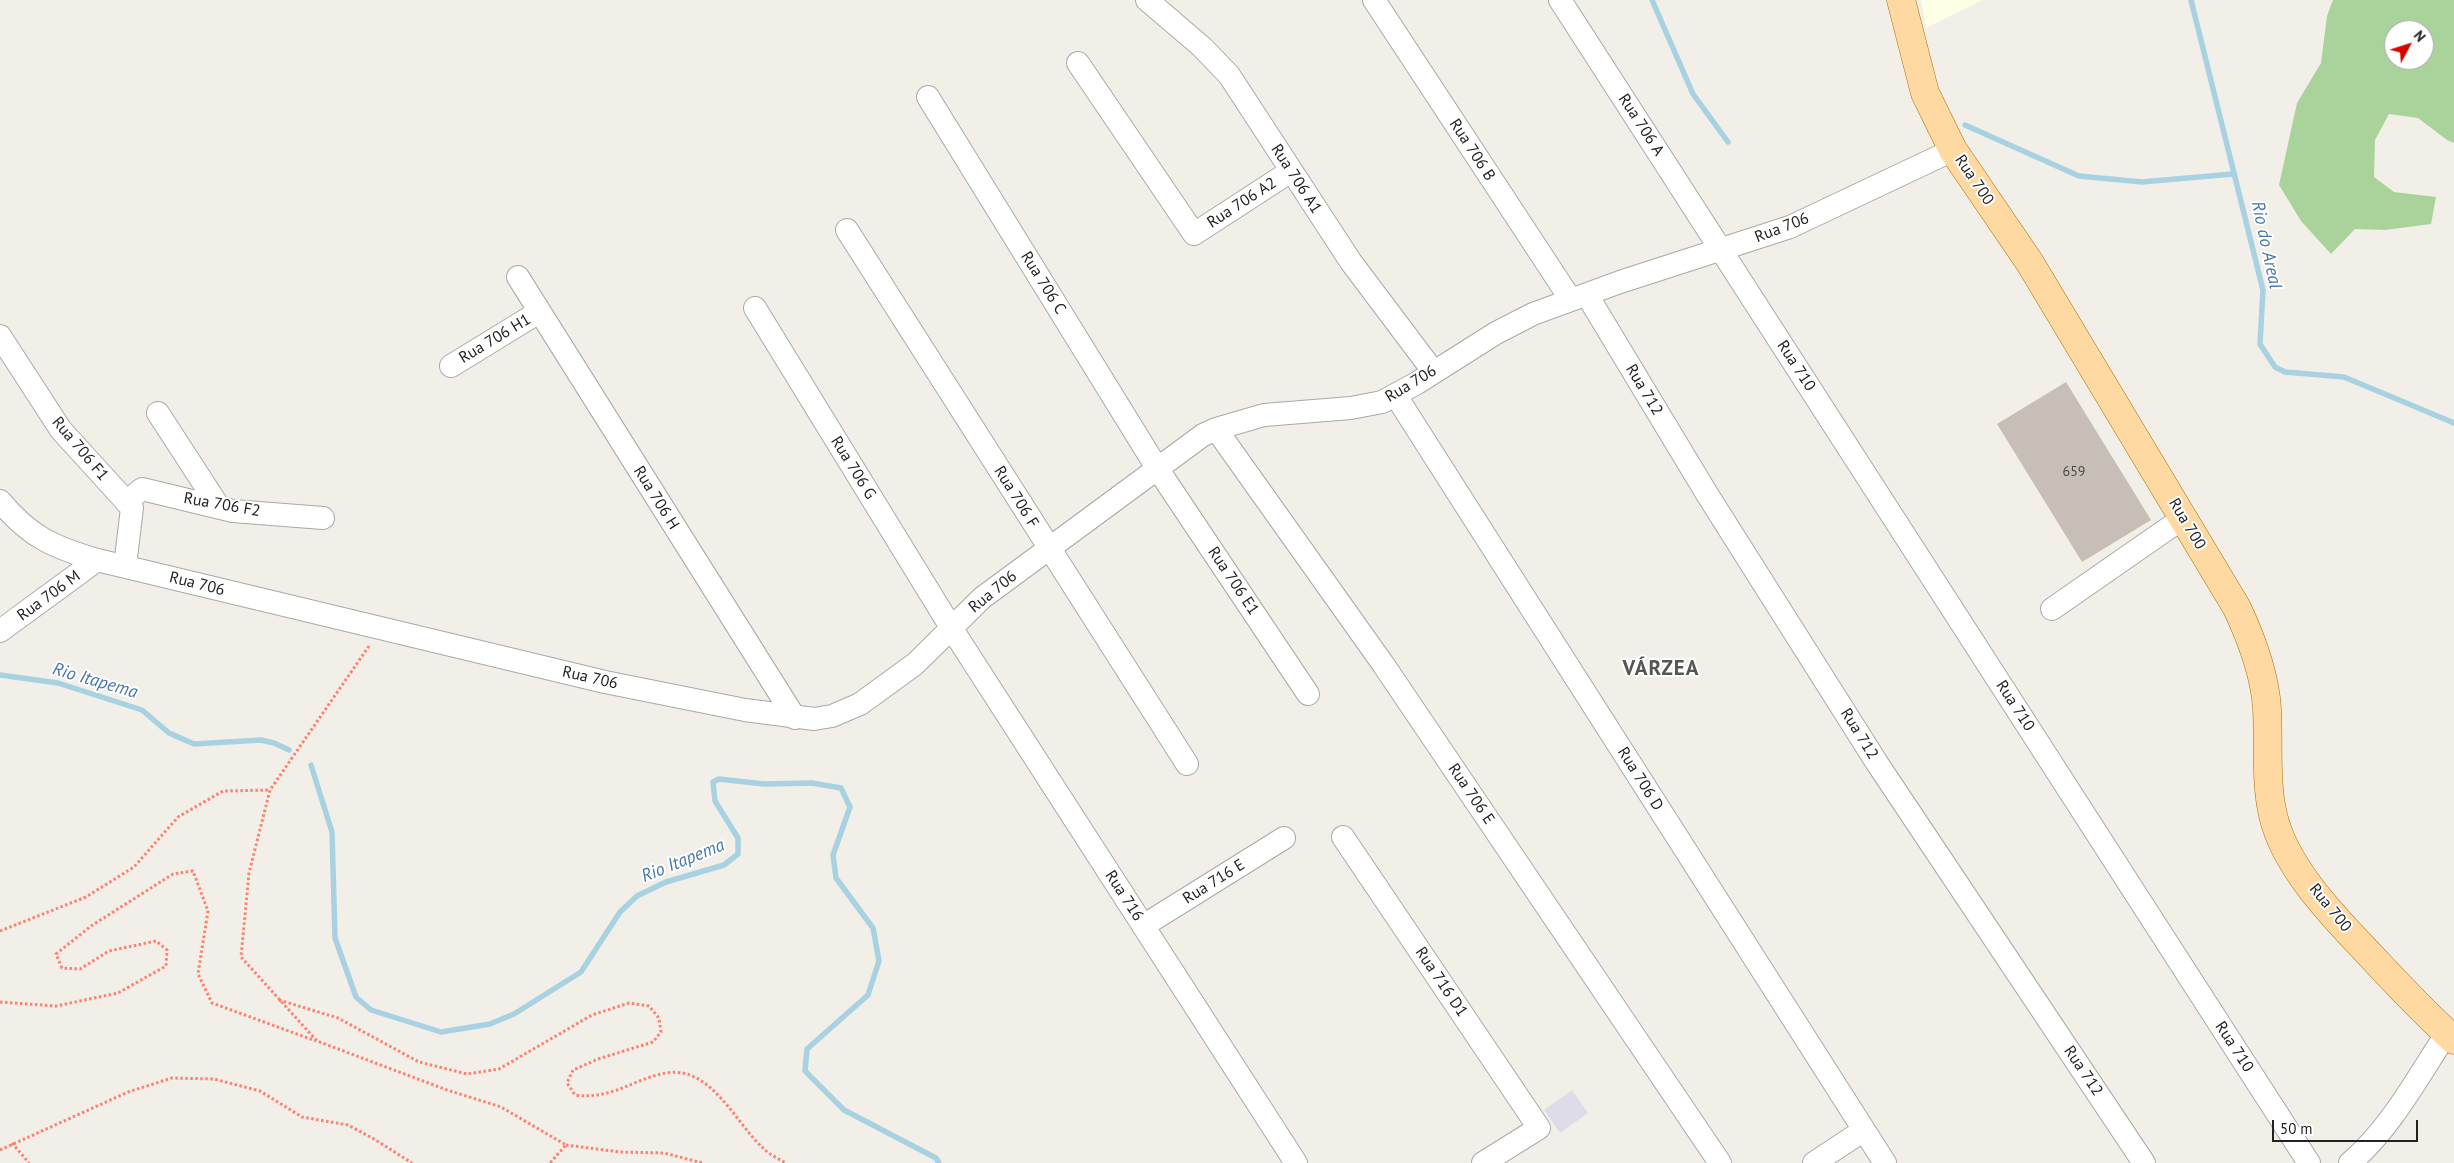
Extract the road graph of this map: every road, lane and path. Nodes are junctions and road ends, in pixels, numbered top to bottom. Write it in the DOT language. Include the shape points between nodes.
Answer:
graph roads {
  1 [pos="1147,0"];
  2 [pos="1374,0"];
  3 [pos="1560,0"];
  4 [pos="1901,0"];
  5 [pos="1078,63"];
  6 [pos="928,97"];
  7 [pos="1954,150"];
  8 [pos="1291,171"];
  9 [pos="847,230"];
  10 [pos="1722,250"];
  11 [pos="518,277"];
  12 [pos="1579,298"];
  13 [pos="755,308"];
  14 [pos="539,312"];
  15 [pos="0,336"];
  16 [pos="451,366"];
  17 [pos="1433,371"];
  18 [pos="1396,396"];
  19 [pos="158,413"];
  20 [pos="1216,428"];
  21 [pos="1157,468"];
  22 [pos="0,502"];
  23 [pos="126,502"];
  24 [pos="219,507"];
  25 [pos="323,518"];
  26 [pos="2183,518"];
  27 [pos="1049,549"];
  28 [pos="98,560"];
  29 [pos="125,566"];
  30 [pos="2052,609"];
  31 [pos="952,628"];
  32 [pos="380,629"];
  33 [pos="0,631"];
  34 [pos="1308,694"];
  35 [pos="795,718"];
  36 [pos="1187,764"];
  37 [pos="270,790"];
  38 [pos="1343,837"];
  39 [pos="1284,838"];
  40 [pos="1143,926"];
  41 [pos="0,931"];
  42 [pos="280,1000"];
  43 [pos="0,1002"];
  44 [pos="2450,1036"];
  45 [pos="317,1041"];
  46 [pos="1864,1130"];
  47 [pos="12,1143"];
  48 [pos="566,1145"];
  49 [pos="0,1150"];
  50 [pos="29,1163"];
  51 [pos="412,1163"];
  52 [pos="550,1163"];
  53 [pos="702,1163"];
  54 [pos="786,1163"];
  55 [pos="1296,1163"];
  56 [pos="1483,1163"];
  57 [pos="1720,1163"];
  58 [pos="1814,1163"];
  59 [pos="1885,1163"];
  60 [pos="2144,1163"];
  61 [pos="2309,1163"];
  62 [pos="2350,1163"];
  1 -- 8 [label="street, Rua 706 A1" via="1217,60"];
  2 -- 12 [label="street, Rua 706 B"];
  3 -- 10 [label="street, Rua 706 A"];
  4 -- 7 [label="main road, Rua 700" via="1925,93"];
  5 -- 8 [label="street, Rua 706 A2" via="1194,234"];
  6 -- 21 [label="street, Rua 706 C"];
  7 -- 10 [label="street, Rua 706" via="1790,227"];
  7 -- 26 [label="main road, Rua 700" via="2030,263"];
  8 -- 17 [label="street, Rua 706 A1" via="1350,262"];
  9 -- 27 [label="street, Rua 706 F"];
  10 -- 12 [label="street, Rua 706"];
  10 -- 61 [label="street, Rua 710"];
  11 -- 14 [label="street, Rua 706 H"];
  12 -- 17 [label="street, Rua 706" via="1515,322"];
  12 -- 60 [label="street, Rua 712" via="1713,502 1877,763"];
  13 -- 31 [label="street, Rua 706 G"];
  14 -- 16 [label="street, Rua 706 H1"];
  14 -- 35 [label="street, Rua 706 H"];
  15 -- 23 [label="street, Rua 706 F1" via="61,430"];
  17 -- 18 [label="street, Rua 706"];
  18 -- 20 [label="street, Rua 706" via="1368,406 1264,415"];
  18 -- 46 [label="street, Rua 706 D"];
  19 -- 24 [label="street"];
  20 -- 21 [label="street, Rua 706"];
  20 -- 57 [label="street, Rua 706 E" via="1383,664"];
  21 -- 27 [label="street, Rua 706"];
  21 -- 34 [label="street, Rua 706 E1"];
  22 -- 28 [label="street, Rua 706" via="14,519 40,540"];
  23 -- 24 [label="street, Rua 706 F2" via="142,489"];
  23 -- 29 [label="street" via="132,508"];
  24 -- 25 [label="street, Rua 706 F2"];
  26 -- 30 [label="street"];
  26 -- 44 [label="main road, Rua 700" via="2237,608 2256,655 2267,706 2272,815 2286,848 2333,916"];
  27 -- 31 [label="street, Rua 706" via="982,598"];
  27 -- 36 [label="street, Rua 706 F"];
  28 -- 29 [label="street, Rua 706"];
  28 -- 33 [label="street, Rua 706 M"];
  29 -- 32 [label="street, Rua 706"];
  31 -- 35 [label="street, Rua 706" via="915,664 860,704 832,716"];
  31 -- 40 [label="street, Rua 716"];
  32 -- 35 [label="street, Rua 706" via="620,686"];
  32 -- 37 [label="path"];
  37 -- 41 [label="path" via="223,790 178,817 134,867 86,897"];
  37 -- 42 [label="path" via="248,873 241,957"];
  38 -- 56 [label="street, Rua 716 D1" via="1539,1128"];
  39 -- 40 [label="street, Rua 716 E"];
  40 -- 55 [label="street, Rua 716"];
  42 -- 45 [label="path"];
  42 -- 54 [label="path" via="338,1018 420,1062 467,1074 499,1069 592,1015 629,1003 649,1006 659,1018 661,1032 653,1042 574,1070 567,1084 575,1095 599,1095 627,1088 652,1076 678,1071 704,1081 764,1149"];
  43 -- 45 [label="path" via="56,1006 118,993 166,966 167,950 156,941 109,951 80,969 62,968 56,954 91,926 173,874 194,871 208,911 198,974 212,1003"];
  44 -- 62 [label="street" via="2388,1124"];
  45 -- 48 [label="path" via="501,1107"];
  46 -- 58 [label="street"];
  46 -- 59 [label="street, Rua 706 D"];
  47 -- 49 [label="path"];
  47 -- 50 [label="path"];
  47 -- 51 [label="path" via="128,1092 172,1078 214,1079 260,1091 302,1117 348,1125"];
  48 -- 52 [label="path"];
  48 -- 53 [label="path" via="620,1152 664,1153"];
}
